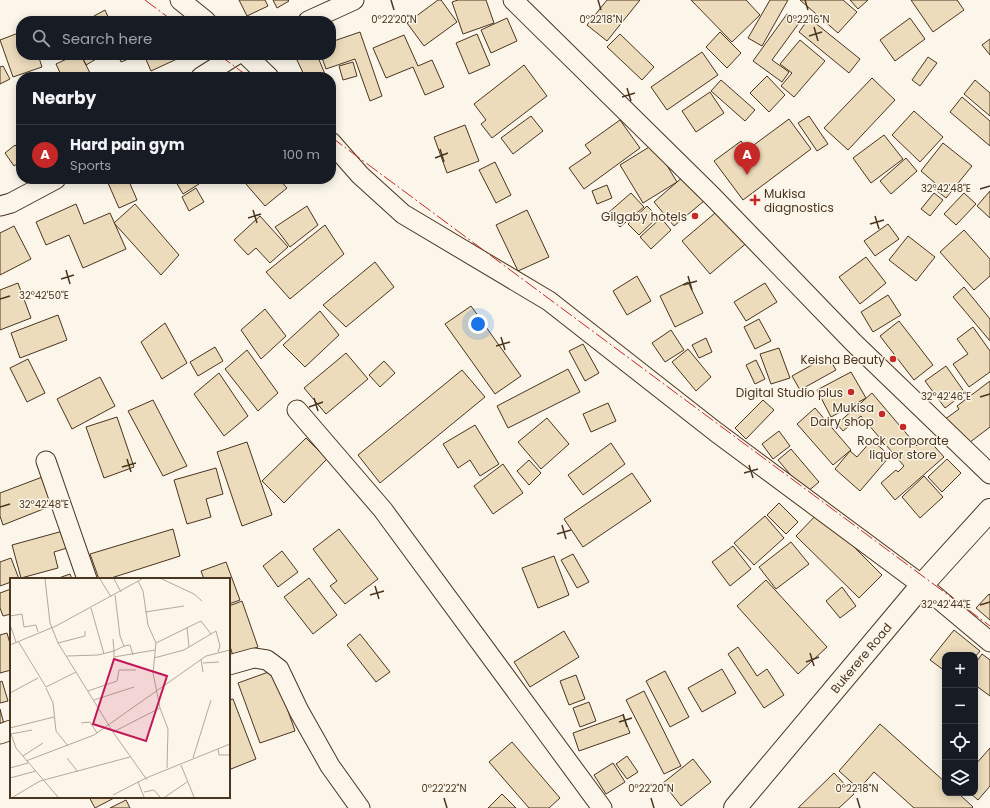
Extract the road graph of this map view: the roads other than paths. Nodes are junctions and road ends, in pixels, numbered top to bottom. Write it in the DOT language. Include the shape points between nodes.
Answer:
graph roads {
  1 [pos="180,0"];
  2 [pos="354,0"];
  3 [pos="513,0"];
  4 [pos="200,16"];
  5 [pos="319,16"];
  6 [pos="228,60"];
  7 [pos="251,60"];
  8 [pos="209,72"];
  9 [pos="264,72"];
  10 [pos="336,148"];
  11 [pos="47,184"];
  12 [pos="0,206"];
  13 [pos="297,410"];
  14 [pos="46,460"];
  15 [pos="990,474"];
  16 [pos="990,510"];
  17 [pos="87,578"];
  18 [pos="922,585"];
  19 [pos="990,642"];
  20 [pos="230,665"];
  21 [pos="10,730"];
  22 [pos="0,734"];
  23 [pos="360,808"];
  24 [pos="602,808"];
  25 [pos="735,808"];
  1 -- 4 [label="street"];
  2 -- 5 [label="street"];
  3 -- 15 [label="street" via="714,197 854,343"];
  6 -- 8 [label="street"];
  7 -- 9 [label="street"];
  10 -- 18 [label="street" via="403,214 549,301 716,432"];
  11 -- 12 [label="street"];
  13 -- 24 [label="street" via="383,510"];
  14 -- 17 [label="street"];
  16 -- 18 [label="main road, Bukerere Road"];
  18 -- 19 [label="street"];
  18 -- 25 [label="main road, Bukerere Road"];
  20 -- 23 [label="street" via="254,658 266,660 279,669 330,766"];
  21 -- 22 [label="street"];
}
